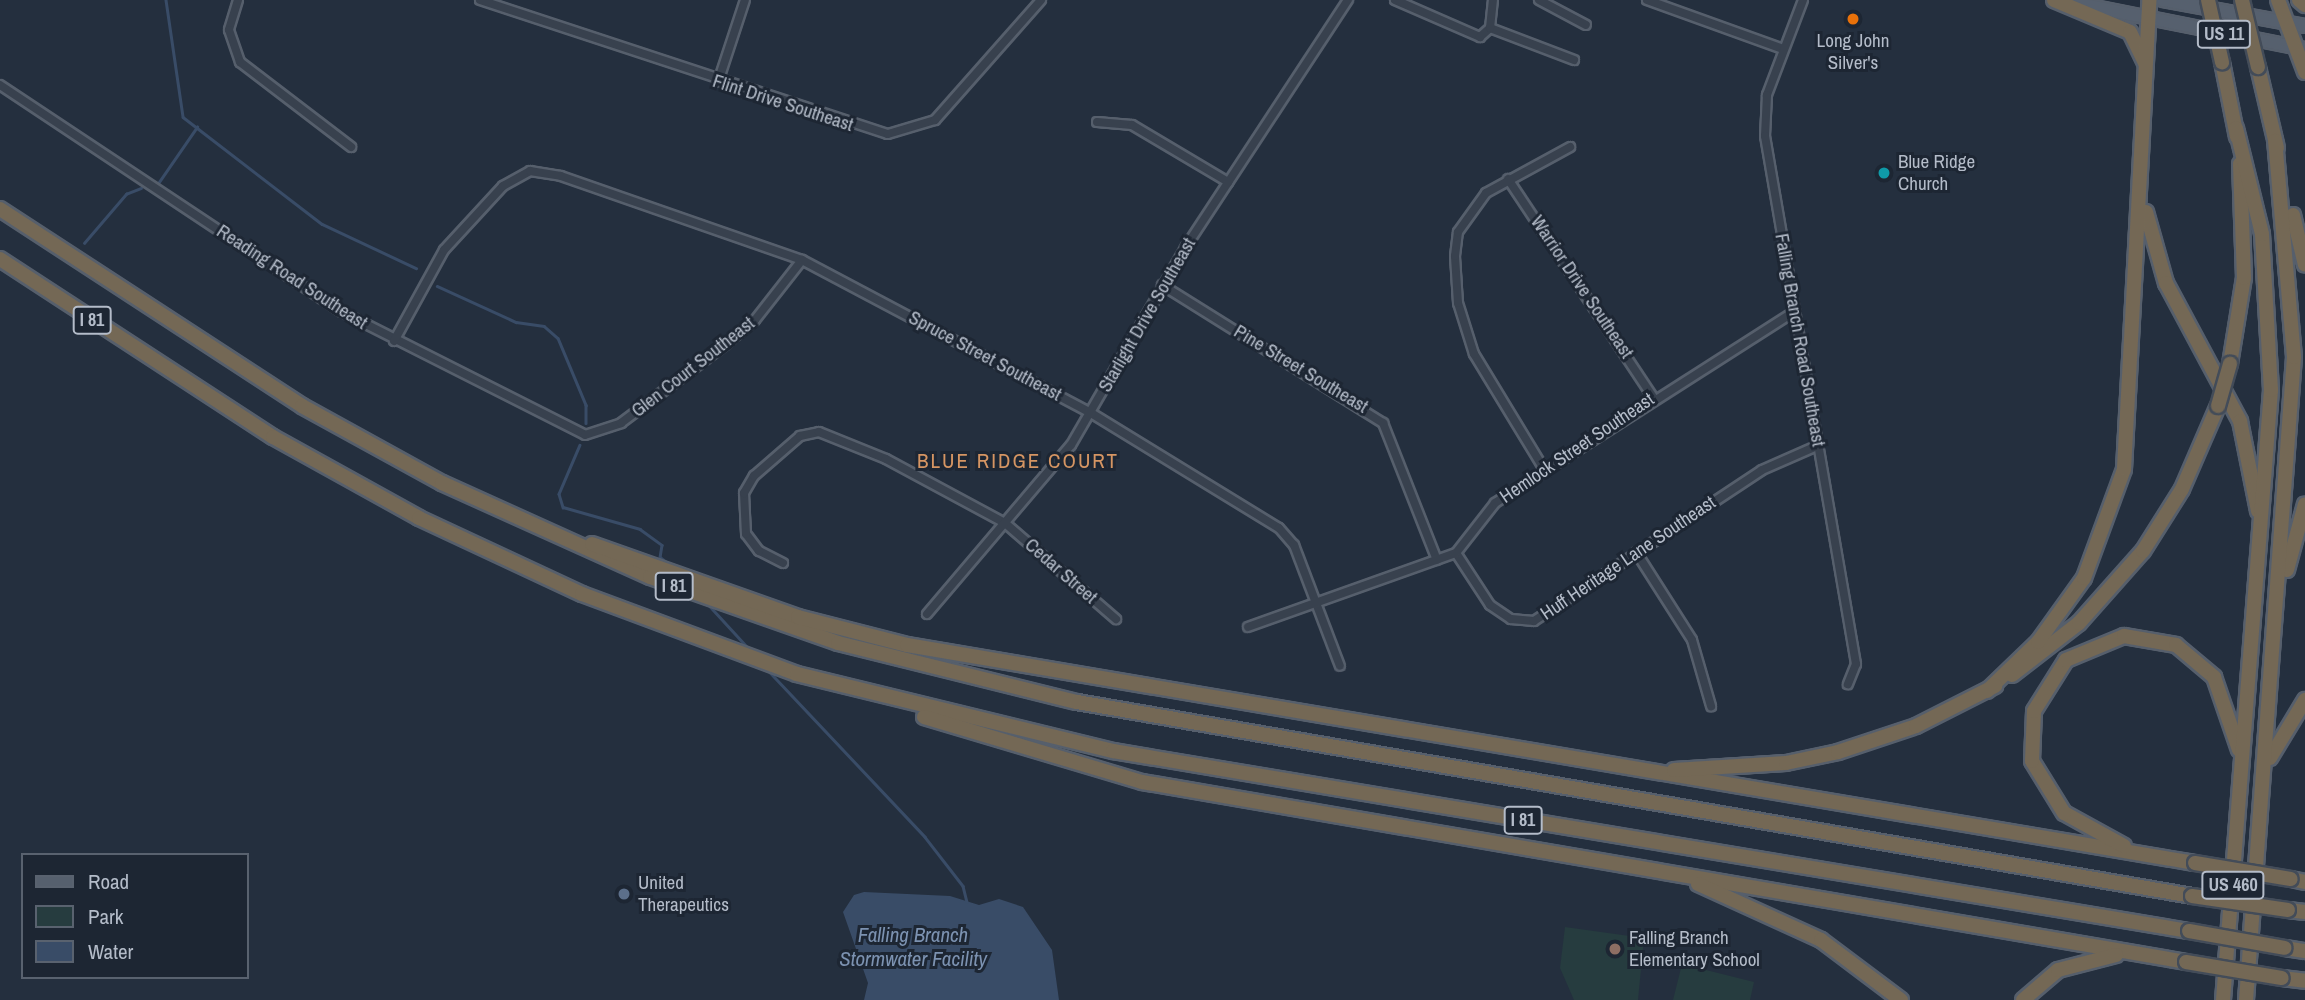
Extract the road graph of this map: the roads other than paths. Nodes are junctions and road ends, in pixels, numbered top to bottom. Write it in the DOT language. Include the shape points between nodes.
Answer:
graph roads {
  1 [pos="238,0"];
  2 [pos="480,0"];
  3 [pos="746,0"];
  4 [pos="1041,0"];
  5 [pos="1348,0"];
  6 [pos="1395,0"];
  7 [pos="1493,0"];
  8 [pos="1539,0"];
  9 [pos="1647,0"];
  10 [pos="1803,0"];
  11 [pos="2054,0"];
  12 [pos="2061,0"];
  13 [pos="2149,0"];
  14 [pos="2163,0"];
  15 [pos="2208,0"];
  16 [pos="2242,0"];
  17 [pos="2278,0"];
  18 [pos="2299,0"];
  19 [pos="2305,5"];
  20 [pos="2153,20"];
  21 [pos="2285,23"];
  22 [pos="1586,25"];
  23 [pos="2305,26"];
  24 [pos="1490,28"];
  25 [pos="2301,48"];
  26 [pos="1783,49"];
  27 [pos="1574,60"];
  28 [pos="2147,69"];
  29 [pos="2305,72"];
  30 [pos="718,82"];
  31 [pos="0,85"];
  32 [pos="1097,122"];
  33 [pos="2236,128"];
  34 [pos="2275,141"];
  35 [pos="351,147"];
  36 [pos="1570,147"];
  37 [pos="1508,179"];
  38 [pos="1228,182"];
  39 [pos="2141,183"];
  40 [pos="0,209"];
  41 [pos="0,259"];
  42 [pos="802,260"];
  43 [pos="2305,265"];
  44 [pos="1162,285"];
  45 [pos="1795,311"];
  46 [pos="394,341"];
  47 [pos="1653,397"];
  48 [pos="1091,413"];
  49 [pos="602,435"];
  50 [pos="1819,445"];
  51 [pos="1544,469"];
  52 [pos="2305,504"];
  53 [pos="498,511"];
  54 [pos="1005,523"];
  55 [pos="2261,541"];
  56 [pos="1636,552"];
  57 [pos="1456,553"];
  58 [pos="1437,560"];
  59 [pos="783,563"];
  60 [pos="1316,604"];
  61 [pos="927,614"];
  62 [pos="1116,619"];
  63 [pos="2277,623"];
  64 [pos="1248,627"];
  65 [pos="1340,666"];
  66 [pos="1848,684"];
  67 [pos="1987,691"];
  68 [pos="861,693"];
  69 [pos="2305,700"];
  70 [pos="1711,706"];
  71 [pos="2242,769"];
  72 [pos="1648,771"];
  73 [pos="2264,775"];
  74 [pos="2145,855"];
  75 [pos="1653,870"];
  76 [pos="2298,881"];
  77 [pos="2305,912"];
  78 [pos="2305,951"];
  79 [pos="2138,954"];
  80 [pos="2305,981"];
  81 [pos="1901,1000"];
  82 [pos="2022,1000"];
  83 [pos="2223,1000"];
  84 [pos="2246,1000"];
  1 -- 35 [label="street" via="229,30 240,62"];
  2 -- 30 [label="street, Flint Drive Southeast"];
  3 -- 30 [label="street"];
  4 -- 30 [label="street, Flint Drive Southeast" via="949,106 919,128 888,134"];
  5 -- 38 [label="street, Starlight Drive Southeast"];
  6 -- 24 [label="street" via="1480,37"];
  7 -- 24 [label="street"];
  8 -- 22 [label="street"];
  9 -- 26 [label="street"];
  10 -- 26 [label="street, Falling Branch Road Southeast"];
  11 -- 28 [label="highway" via="2130,32"];
  12 -- 20 [label="main road, US 11"];
  13 -- 20 [label="highway"];
  14 -- 21 [label="main road, US 11"];
  15 -- 33 [label="highway, US 460, bridge"];
  16 -- 34 [label="highway, US 460, bridge"];
  17 -- 21 [label="highway"];
  18 -- 19 [label="highway"];
  20 -- 25 [label="main road, US 11"];
  20 -- 28 [label="highway"];
  21 -- 23 [label="main road, US 11"];
  21 -- 25 [label="highway"];
  24 -- 27 [label="street"];
  25 -- 29 [label="highway"];
  26 -- 45 [label="street, Falling Branch Road Southeast" via="1768,95 1765,136"];
  28 -- 39 [label="highway"];
  31 -- 46 [label="street, Reading Road Southeast"];
  32 -- 38 [label="street" via="1132,125"];
  33 -- 55 [label="highway, US 460" via="2262,234 2270,310"];
  33 -- 67 [label="highway, bridge" via="2246,239 2230,364 2218,406 2182,489 2143,551 2079,623"];
  34 -- 43 [label="highway, US 460"];
  34 -- 63 [label="highway, US 460" via="2294,357"];
  36 -- 37 [label="street"];
  37 -- 47 [label="street, Warrior Drive Southeast"];
  37 -- 51 [label="street" via="1486,192 1458,232 1458,303 1474,354"];
  38 -- 44 [label="street, Starlight Drive Southeast"];
  39 -- 55 [label="highway" via="2166,283 2240,421"];
  39 -- 67 [label="highway" via="2129,426 2113,507 2065,608"];
  40 -- 53 [label="highway, I 81" via="302,406"];
  41 -- 68 [label="highway, I 81" via="273,437 419,518 625,612"];
  42 -- 46 [label="street, Spruce Street Southeast" via="561,176 530,172 503,186 444,250"];
  42 -- 48 [label="street, Spruce Street Southeast"];
  42 -- 49 [label="street, Glen Court Southeast" via="755,320"];
  44 -- 48 [label="street, Starlight Drive Southeast"];
  44 -- 58 [label="street, Pine Street Southeast" via="1384,423"];
  45 -- 47 [label="street, Hemlock Street Southeast"];
  45 -- 50 [label="street, Falling Branch Road Southeast"];
  46 -- 49 [label="street, Reading Road Southeast" via="569,430"];
  47 -- 51 [label="street, Hemlock Street Southeast"];
  48 -- 54 [label="street, Starlight Drive Southeast"];
  48 -- 60 [label="street, Spruce Street Southeast" via="1279,528 1294,545"];
  50 -- 56 [label="street, Huff Heritage Lane Southeast" via="1773,463"];
  50 -- 66 [label="street, Falling Branch Road Southeast" via="1856,664"];
  51 -- 57 [label="street, Hemlock Street Southeast" via="1495,502"];
  52 -- 63 [label="highway"];
  53 -- 72 [label="highway" via="858,635"];
  53 -- 77 [label="highway, I 81, bridge" via="712,601 993,684 2192,896"];
  54 -- 59 [label="street, Cedar Street" via="886,459 819,432 800,436 754,476 744,493 746,534 759,551"];
  54 -- 61 [label="street, Starlight Drive Southeast"];
  54 -- 62 [label="street, Cedar Street"];
  55 -- 71 [label="highway, US 460"];
  56 -- 57 [label="street, Huff Heritage Lane Southeast" via="1534,621 1511,619 1490,605"];
  56 -- 70 [label="street" via="1692,640"];
  57 -- 58 [label="street"];
  58 -- 60 [label="street"];
  60 -- 64 [label="street"];
  60 -- 65 [label="street, Spruce Street Southeast"];
  63 -- 73 [label="highway, US 460"];
  67 -- 72 [label="highway" via="1916,726 1813,759"];
  68 -- 75 [label="highway" via="995,743 1142,782"];
  68 -- 78 [label="highway, I 81, bridge" via="1112,751"];
  69 -- 73 [label="highway" via="2282,728"];
  71 -- 74 [label="highway" via="2226,698 2185,650 2124,636 2066,660 2034,710 2030,745 2039,781 2078,825"];
  71 -- 83 [label="highway, US 460"];
  72 -- 74 [label="highway"];
  73 -- 84 [label="highway, US 460"];
  74 -- 76 [label="highway, bridge"];
  75 -- 79 [label="highway"];
  75 -- 81 [label="highway" via="1766,910 1847,957"];
  79 -- 80 [label="highway, bridge"];
  79 -- 82 [label="highway" via="2071,964"];
}
